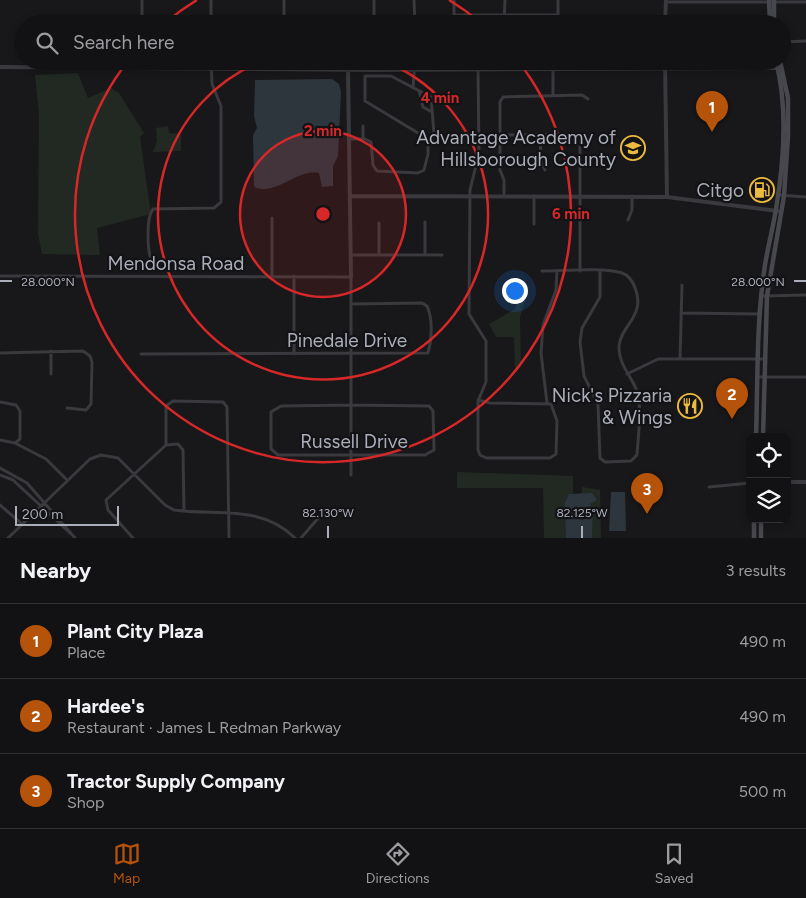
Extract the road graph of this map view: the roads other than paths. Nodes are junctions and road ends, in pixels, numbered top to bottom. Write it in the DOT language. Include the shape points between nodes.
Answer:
graph roads {
  1 [pos="142,0"];
  2 [pos="211,0"];
  3 [pos="284,0"];
  4 [pos="374,0"];
  5 [pos="414,0"];
  6 [pos="454,0"];
  7 [pos="505,0"];
  8 [pos="558,0"];
  9 [pos="666,1"];
  10 [pos="772,1"];
  11 [pos="806,2"];
  12 [pos="142,15"];
  13 [pos="211,15"];
  14 [pos="284,15"];
  15 [pos="374,15"];
  16 [pos="414,15"];
  17 [pos="454,15"];
  18 [pos="504,15"];
  19 [pos="558,15"];
  20 [pos="665,15"];
  21 [pos="771,15"];
  22 [pos="773,15"];
  23 [pos="806,41"];
  24 [pos="791,42"];
  25 [pos="0,67"];
  26 [pos="15,67"];
  27 [pos="211,70"];
  28 [pos="348,70"];
  29 [pos="374,70"];
  30 [pos="415,70"];
  31 [pos="454,70"];
  32 [pos="478,70"];
  33 [pos="553,70"];
  34 [pos="665,70"];
  35 [pos="780,70"];
  36 [pos="781,70"];
  37 [pos="413,88"];
  38 [pos="419,91"];
  39 [pos="554,95"];
  40 [pos="588,99"];
  41 [pos="430,111"];
  42 [pos="363,126"];
  43 [pos="500,135"];
  44 [pos="540,135"];
  45 [pos="363,138"];
  46 [pos="350,139"];
  47 [pos="428,139"];
  48 [pos="780,163"];
  49 [pos="545,170"];
  50 [pos="778,195"];
  51 [pos="351,196"];
  52 [pos="470,196"];
  53 [pos="504,196"];
  54 [pos="534,196"];
  55 [pos="581,196"];
  56 [pos="632,196"];
  57 [pos="784,196"];
  58 [pos="667,197"];
  59 [pos="806,197"];
  60 [pos="779,211"];
  61 [pos="272,218"];
  62 [pos="628,220"];
  63 [pos="425,222"];
  64 [pos="379,223"];
  65 [pos="534,224"];
  66 [pos="379,254"];
  67 [pos="425,254"];
  68 [pos="442,254"];
  69 [pos="352,255"];
  70 [pos="152,261"];
  71 [pos="580,270"];
  72 [pos="542,271"];
  73 [pos="557,271"];
  74 [pos="600,271"];
  75 [pos="0,276"];
  76 [pos="272,276"];
  77 [pos="294,276"];
  78 [pos="351,277"];
  79 [pos="682,285"];
  80 [pos="806,295"];
  81 [pos="764,296"];
  82 [pos="351,304"];
  83 [pos="681,312"];
  84 [pos="760,314"];
  85 [pos="766,339"];
  86 [pos="51,351"];
  87 [pos="0,353"];
  88 [pos="141,354"];
  89 [pos="294,354"];
  90 [pos="351,354"];
  91 [pos="680,359"];
  92 [pos="759,359"];
  93 [pos="766,359"];
  94 [pos="51,374"];
  95 [pos="627,374"];
  96 [pos="758,377"];
  97 [pos="765,377"];
  98 [pos="806,377"];
  99 [pos="758,387"];
  100 [pos="758,397"];
  101 [pos="478,400"];
  102 [pos="0,402"];
  103 [pos="547,403"];
  104 [pos="351,406"];
  105 [pos="67,408"];
  106 [pos="764,412"];
  107 [pos="757,433"];
  108 [pos="763,433"];
  109 [pos="763,433"];
  110 [pos="0,440"];
  111 [pos="15,443"];
  112 [pos="166,445"];
  113 [pos="352,454"];
  114 [pos="0,468"];
  115 [pos="134,473"];
  116 [pos="0,475"];
  117 [pos="351,475"];
  118 [pos="67,480"];
  119 [pos="791,482"];
  120 [pos="806,482"];
  121 [pos="746,483"];
  122 [pos="709,487"];
  123 [pos="44,501"];
  124 [pos="0,505"];
  125 [pos="40,505"];
  126 [pos="184,511"];
  127 [pos="229,514"];
  128 [pos="320,516"];
  129 [pos="754,523"];
  130 [pos="761,523"];
  131 [pos="22,524"];
  132 [pos="74,536"];
  133 [pos="8,538"];
  134 [pos="133,538"];
  135 [pos="229,538"];
  136 [pos="295,538"];
  137 [pos="301,538"];
  138 [pos="754,538"];
  139 [pos="761,538"];
  1 -- 12 [label="street"];
  2 -- 13 [label="street"];
  3 -- 14 [label="street"];
  4 -- 15 [label="street"];
  5 -- 16 [label="street"];
  6 -- 17 [label="street"];
  7 -- 18 [label="street"];
  8 -- 19 [label="street"];
  9 -- 10 [label="street"];
  9 -- 20 [label="street"];
  10 -- 11 [label="street"];
  10 -- 21 [label="main road"];
  10 -- 22 [label="main road"];
  17 -- 18 [label="street"];
  18 -- 19 [label="street"];
  23 -- 24 [label="street"];
  25 -- 26 [label="street"];
  27 -- 70 [label="street" via="212,84 221,106 221,202 214,208 152,209 149,215 149,255"];
  28 -- 29 [label="street"];
  28 -- 46 [label="street"];
  29 -- 30 [label="street"];
  30 -- 31 [label="street"];
  30 -- 37 [label="street"];
  31 -- 32 [label="street"];
  32 -- 52 [label="street" via="479,153"];
  33 -- 39 [label="street"];
  34 -- 58 [label="street"];
  35 -- 48 [label="main road" via="783,112"];
  36 -- 57 [label="main road" via="788,98"];
  37 -- 38 [label="street"];
  37 -- 47 [label="street" via="390,75 366,75 364,101"];
  38 -- 41 [label="street" via="423,107"];
  38 -- 41 [label="street" via="430,97"];
  39 -- 40 [label="street" via="582,95"];
  39 -- 43 [label="street" via="503,97 500,102"];
  41 -- 47 [label="street" via="434,134"];
  42 -- 45 [label="street"];
  43 -- 44 [label="street"];
  43 -- 53 [label="street"];
  44 -- 49 [label="street" via="541,161"];
  44 -- 55 [label="street" via="573,134 580,139"];
  45 -- 46 [label="street"];
  45 -- 47 [label="street" via="373,144 373,165 377,171 418,173 425,167"];
  46 -- 51 [label="street"];
  48 -- 50 [label="main road"];
  48 -- 57 [label="main road" via="780,187"];
  50 -- 57 [label="street"];
  50 -- 60 [label="main road"];
  51 -- 52 [label="street"];
  51 -- 69 [label="street"];
  52 -- 53 [label="street"];
  52 -- 101 [label="street" via="469,314 486,341 486,382"];
  53 -- 54 [label="street"];
  54 -- 55 [label="street"];
  54 -- 65 [label="street"];
  55 -- 56 [label="street"];
  55 -- 71 [label="street"];
  56 -- 58 [label="street"];
  56 -- 62 [label="street"];
  57 -- 59 [label="street"];
  57 -- 60 [label="main road"];
  58 -- 60 [label="street"];
  60 -- 81 [label="main road"];
  60 -- 81 [label="main road" via="766,262"];
  61 -- 76 [label="street"];
  63 -- 67 [label="street"];
  64 -- 66 [label="street"];
  66 -- 67 [label="street"];
  66 -- 69 [label="street"];
  67 -- 68 [label="street"];
  69 -- 78 [label="street"];
  71 -- 73 [label="street"];
  71 -- 74 [label="street"];
  72 -- 73 [label="street"];
  73 -- 103 [label="street" via="556,290 543,325 541,353"];
  74 -- 95 [label="street" via="627,275 638,294 638,308 619,345 620,359"];
  74 -- 95 [label="street" via="600,297 582,328 580,342 584,376 598,404 600,458 605,462 631,462 636,459 639,397"];
  75 -- 76 [label="street, Mendonsa Road"];
  76 -- 77 [label="street, Mendonsa Road"];
  77 -- 78 [label="street, Mendonsa Road"];
  77 -- 89 [label="street"];
  78 -- 82 [label="street"];
  79 -- 83 [label="street"];
  80 -- 81 [label="street"];
  81 -- 84 [label="main road"];
  81 -- 85 [label="main road"];
  82 -- 90 [label="street"];
  82 -- 90 [label="street, Pinedale Drive" via="422,303 428,306 431,344 428,353"];
  83 -- 84 [label="street"];
  83 -- 91 [label="street"];
  84 -- 85 [label="main road" via="764,318"];
  84 -- 92 [label="main road"];
  85 -- 93 [label="main road"];
  86 -- 87 [label="street"];
  86 -- 94 [label="street"];
  86 -- 105 [label="street" via="83,351 92,362 92,404 86,410"];
  88 -- 89 [label="street, Pinedale Drive"];
  89 -- 90 [label="street, Pinedale Drive"];
  90 -- 104 [label="street"];
  91 -- 92 [label="street"];
  91 -- 95 [label="street" via="658,359"];
  92 -- 93 [label="street"];
  92 -- 96 [label="main road"];
  93 -- 97 [label="main road"];
  96 -- 97 [label="street"];
  96 -- 99 [label="main road"];
  97 -- 98 [label="street"];
  97 -- 106 [label="main road"];
  99 -- 100 [label="main road"];
  99 -- 106 [label="main road" via="762,392"];
  100 -- 107 [label="main road"];
  100 -- 109 [label="main road"];
  101 -- 103 [label="street"];
  101 -- 103 [label="street" via="478,450 486,458 553,456 557,450 558,421 553,407"];
  102 -- 111 [label="street" via="16,405 20,411 20,439"];
  104 -- 113 [label="street"];
  104 -- 113 [label="street, Russell Drive" via="275,408 271,412 271,449 278,455"];
  104 -- 113 [label="street, Russell Drive" via="429,406 433,411 434,450 425,455"];
  106 -- 108 [label="main road"];
  110 -- 111 [label="street"];
  111 -- 118 [label="street" via="46,459"];
  112 -- 115 [label="street"];
  112 -- 126 [label="street" via="178,444 183,450"];
  112 -- 127 [label="street" via="166,406 170,403 223,402 227,407"];
  113 -- 117 [label="street"];
  114 -- 123 [label="street" via="27,483"];
  115 -- 118 [label="street" via="118,458 101,455 90,459"];
  115 -- 126 [label="street" via="165,505"];
  115 -- 134 [label="street" via="106,500 108,510"];
  116 -- 125 [label="street" via="13,480"];
  118 -- 123 [label="street"];
  119 -- 120 [label="street"];
  121 -- 122 [label="street"];
  123 -- 125 [label="street"];
  123 -- 132 [label="street"];
  124 -- 131 [label="street"];
  125 -- 131 [label="street"];
  125 -- 132 [label="street"];
  126 -- 127 [label="street"];
  127 -- 135 [label="street"];
  127 -- 136 [label="street" via="269,519"];
  128 -- 137 [label="street"];
  129 -- 138 [label="main road"];
  130 -- 139 [label="main road"];
  131 -- 133 [label="street"];
}
